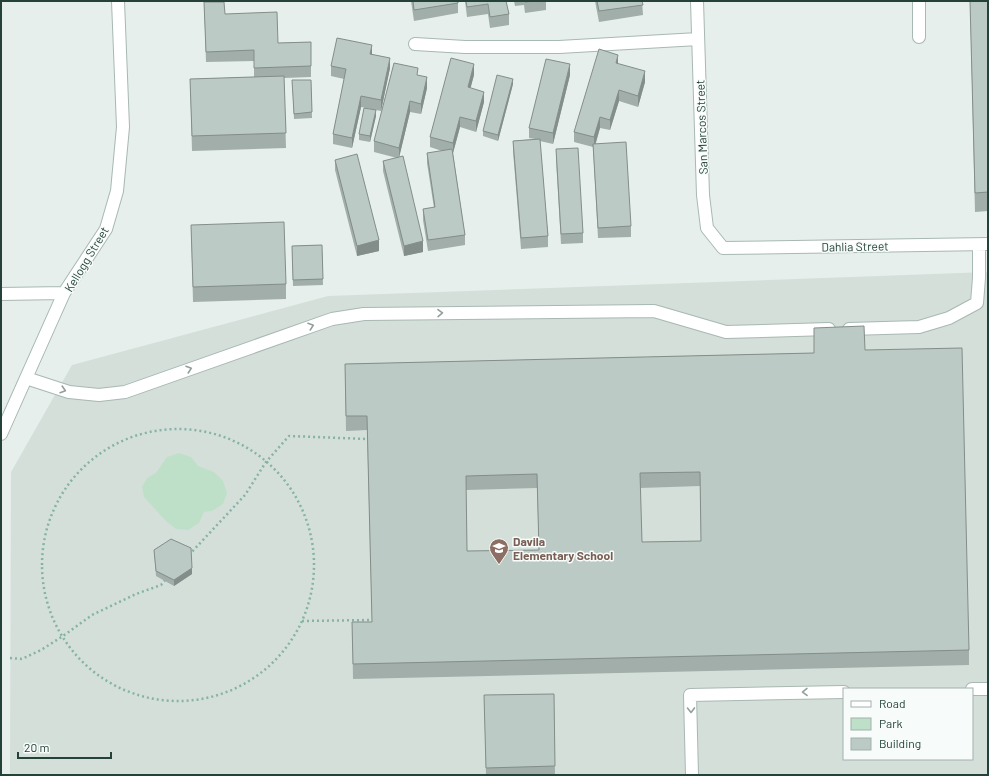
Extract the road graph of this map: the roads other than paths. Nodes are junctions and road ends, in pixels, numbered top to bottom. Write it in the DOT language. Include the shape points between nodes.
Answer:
graph roads {
  1 [pos="118,1"];
  2 [pos="697,1"];
  3 [pos="919,1"];
  4 [pos="919,37"];
  5 [pos="698,39"];
  6 [pos="415,44"];
  7 [pos="984,244"];
  8 [pos="722,248"];
  9 [pos="64,293"];
  10 [pos="1,294"];
  11 [pos="26,378"];
  12 [pos="1,434"];
  13 [pos="973,689"];
  14 [pos="988,689"];
  15 [pos="843,692"];
  16 [pos="692,775"];
  1 -- 9 [label="street, Kellogg Street" via="123,127 117,191 106,229"];
  2 -- 5 [label="street, San Marcos Street"];
  3 -- 4 [label="street"];
  5 -- 6 [label="street" via="559,47"];
  5 -- 8 [label="street, San Marcos Street" via="703,195 707,228"];
  7 -- 8 [label="street, Dahlia Street"];
  11 -- 7 [label="street, one-way" via="69,392 98,395 125,392 332,319 364,314 654,311 726,332 919,327 949,318 977,303"];
  9 -- 10 [label="street"];
  9 -- 11 [label="street, Kellogg Street"];
  11 -- 12 [label="street, Kellogg Street"];
  13 -- 14 [label="street"];
  15 -- 16 [label="street, one-way" via="690,695"];
}
